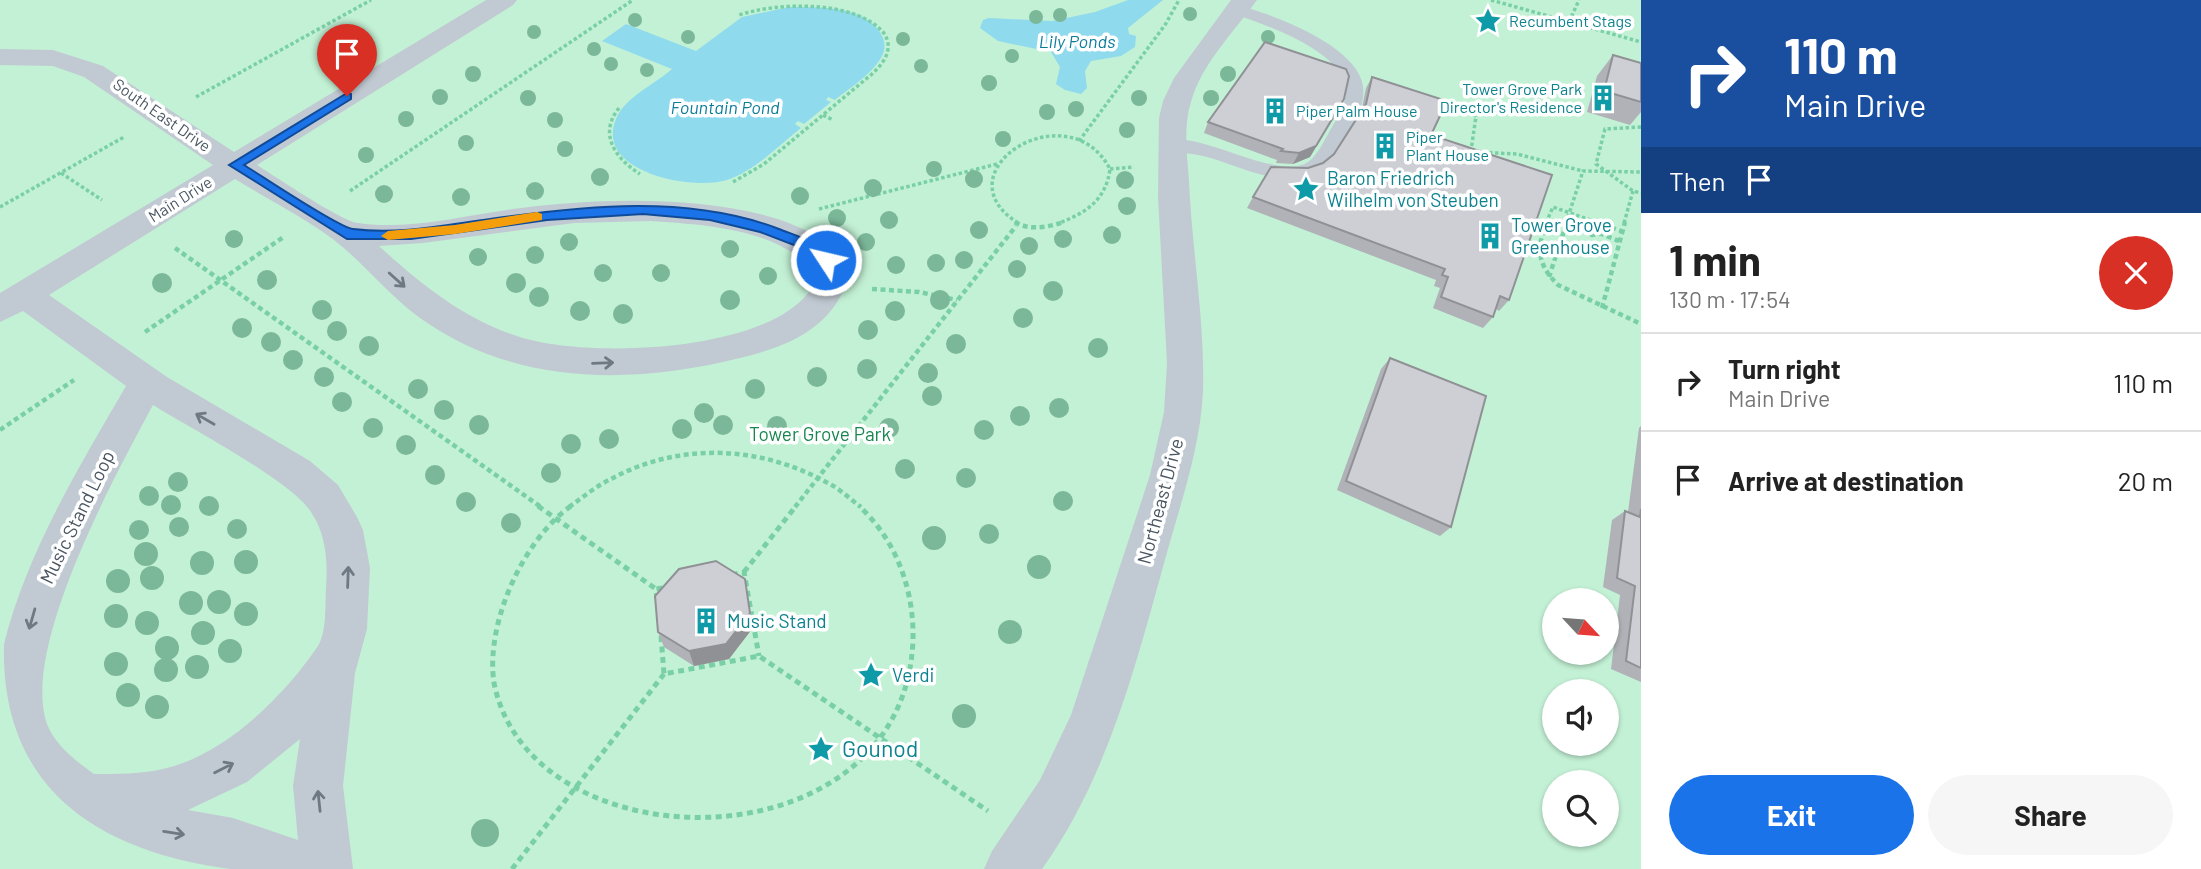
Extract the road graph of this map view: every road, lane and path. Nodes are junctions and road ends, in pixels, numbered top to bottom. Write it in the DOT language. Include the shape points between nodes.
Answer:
graph roads {
  1 [pos="371,0"];
  2 [pos="504,0"];
  3 [pos="634,0"];
  4 [pos="1179,0"];
  5 [pos="1491,0"];
  6 [pos="1579,0"];
  7 [pos="1240,5"];
  8 [pos="739,15"];
  9 [pos="1569,22"];
  10 [pos="1641,42"];
  11 [pos="1145,52"];
  12 [pos="1157,56"];
  13 [pos="0,57"];
  14 [pos="195,97"];
  15 [pos="1438,103"];
  16 [pos="619,107"];
  17 [pos="822,116"];
  18 [pos="833,120"];
  19 [pos="1641,127"];
  20 [pos="129,135"];
  21 [pos="1079,141"];
  22 [pos="1173,146"];
  23 [pos="998,163"];
  24 [pos="235,165"];
  25 [pos="1583,171"];
  26 [pos="1641,172"];
  27 [pos="61,173"];
  28 [pos="1611,173"];
  29 [pos="645,176"];
  30 [pos="725,184"];
  31 [pos="355,188"];
  32 [pos="1633,191"];
  33 [pos="1641,193"];
  34 [pos="102,200"];
  35 [pos="0,207"];
  36 [pos="812,211"];
  37 [pos="1570,214"];
  38 [pos="1567,222"];
  39 [pos="1594,225"];
  40 [pos="1016,226"];
  41 [pos="1586,228"];
  42 [pos="1621,231"];
  43 [pos="1598,233"];
  44 [pos="347,234"];
  45 [pos="1619,240"];
  46 [pos="277,242"];
  47 [pos="171,246"];
  48 [pos="1549,278"];
  49 [pos="221,280"];
  50 [pos="871,289"];
  51 [pos="957,300"];
  52 [pos="12,302"];
  53 [pos="1602,308"];
  54 [pos="159,322"];
  55 [pos="1641,324"];
  56 [pos="147,382"];
  57 [pos="45,399"];
  58 [pos="0,430"];
  59 [pos="820,477"];
  60 [pos="556,518"];
  61 [pos="744,572"];
  62 [pos="719,577"];
  63 [pos="681,584"];
  64 [pos="656,589"];
  65 [pos="657,601"];
  66 [pos="659,625"];
  67 [pos="338,652"];
  68 [pos="759,656"];
  69 [pos="664,674"];
  70 [pos="498,712"];
  71 [pos="884,739"];
  72 [pos="876,750"];
  73 [pos="962,791"];
  74 [pos="551,798"];
  75 [pos="89,799"];
  76 [pos="561,807"];
  77 [pos="571,814"];
  78 [pos="303,869"];
  79 [pos="327,869"];
  80 [pos="512,869"];
  81 [pos="1010,869"];
  1 -- 14 [label="path"];
  2 -- 24 [label="street, Main Drive"];
  3 -- 31 [label="path"];
  4 -- 11 [label="path"];
  5 -- 9 [label="path"];
  6 -- 9 [label="path"];
  7 -- 22 [label="street, Northeast Drive" via="1181,89 1174,113"];
  7 -- 22 [label="lane" via="1293,30 1328,54 1349,73 1354,102 1316,166 1306,172 1272,172 1208,151"];
  8 -- 17 [label="path" via="768,7 827,5 863,14 883,30 889,43 884,63"];
  9 -- 10 [label="path"];
  11 -- 12 [label="path"];
  11 -- 21 [label="path"];
  13 -- 24 [label="street, South East Drive" via="42,56 87,66"];
  15 -- 25 [label="path" via="1476,116 1471,153 1492,151"];
  16 -- 29 [label="path" via="609,125 611,144 623,163"];
  17 -- 18 [label="path"];
  17 -- 30 [label="path" via="764,164"];
  19 -- 28 [label="path" via="1605,129 1597,163"];
  20 -- 27 [label="path"];
  21 -- 23 [label="path" via="1052,136 1029,140"];
  21 -- 40 [label="path" via="1101,153 1110,169 1097,202 1062,224 1032,229"];
  22 -- 81 [label="street, Northeast Drive" via="1184,326 1184,393 1175,457 1121,636 1069,780 1032,843"];
  23 -- 36 [label="path"];
  23 -- 40 [label="path" via="993,191 1001,211"];
  24 -- 44 [label="street, South East Drive"];
  24 -- 52 [label="street, Main Drive"];
  25 -- 28 [label="path"];
  25 -- 37 [label="path"];
  26 -- 28 [label="path"];
  27 -- 34 [label="path"];
  27 -- 35 [label="path"];
  28 -- 32 [label="path"];
  32 -- 33 [label="path"];
  32 -- 42 [label="path"];
  37 -- 38 [label="path"];
  37 -- 39 [label="path"];
  37 -- 48 [label="path" via="1552,207 1537,249 1538,261"];
  38 -- 41 [label="path"];
  38 -- 48 [label="path"];
  39 -- 41 [label="path"];
  39 -- 42 [label="path"];
  39 -- 43 [label="path"];
  40 -- 51 [label="path"];
  41 -- 43 [label="path" via="1591,236"];
  42 -- 45 [label="path"];
  43 -- 45 [label="path"];
  44 -- 44 [label="street, South East Drive, one-way" via="403,286 485,341 527,356 583,363 647,361 763,338 815,309 826,297 833,272 812,247 790,236 734,220 684,213 601,211 411,234"];
  45 -- 53 [label="path"];
  46 -- 49 [label="path"];
  47 -- 49 [label="path"];
  48 -- 53 [label="path"];
  49 -- 54 [label="path"];
  49 -- 60 [label="path"];
  50 -- 51 [label="path"];
  51 -- 59 [label="path"];
  52 -- 56 [label="street"];
  53 -- 55 [label="path"];
  67 -- 56 [label="street, one-way" via="345,629 349,568 342,530 324,497 296,473"];
  56 -- 75 [label="street, Music Stand Loop, one-way" via="50,567 21,662 17,694 32,743 55,774"];
  57 -- 58 [label="path"];
  59 -- 60 [label="path" via="790,463 746,453 704,451 651,462 604,482"];
  59 -- 61 [label="path"];
  59 -- 71 [label="path" via="853,499 878,526 896,555 911,599 912,667"];
  60 -- 64 [label="path"];
  60 -- 70 [label="path" via="513,576 498,617 491,667"];
  61 -- 62 [label="path"];
  61 -- 68 [label="path"];
  63 -- 64 [label="path"];
  64 -- 65 [label="path"];
  66 -- 69 [label="path"];
  75 -- 67 [label="street, one-way" via="150,797 231,765 268,739 313,693"];
  79 -- 67 [label="street, one-way" via="318,786"];
  68 -- 69 [label="path"];
  68 -- 71 [label="path"];
  69 -- 76 [label="path"];
  71 -- 72 [label="path"];
  71 -- 73 [label="path"];
  74 -- 76 [label="path"];
  75 -- 78 [label="street, Music Stand Loop, one-way" via="155,830 210,838"];
  76 -- 77 [label="path"];
  76 -- 80 [label="path"];
}
